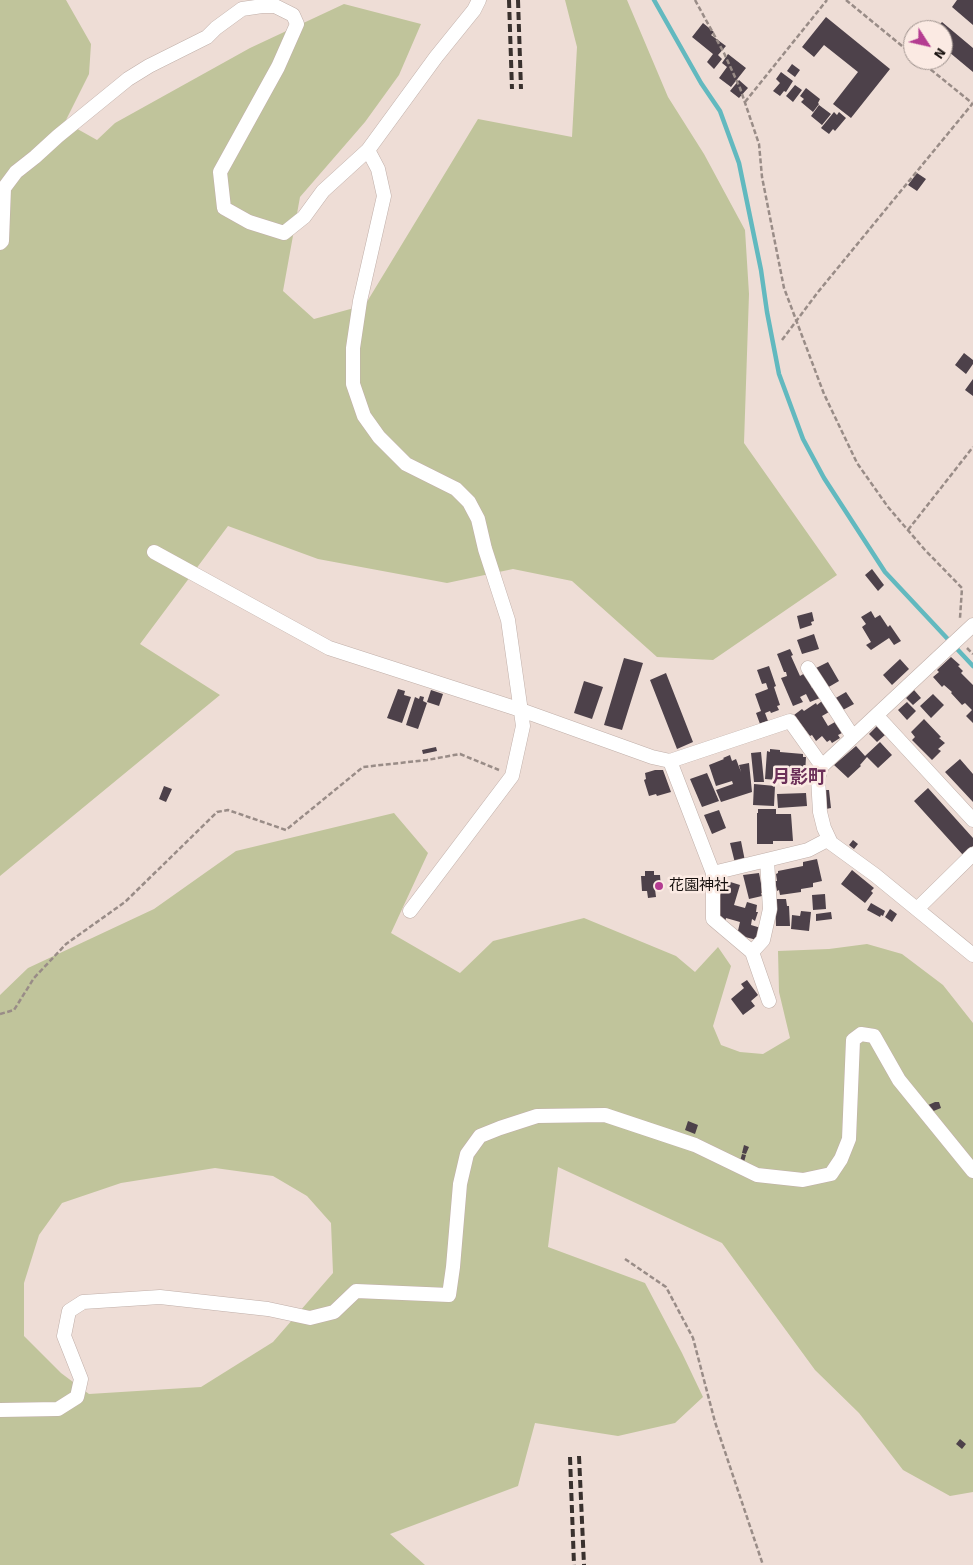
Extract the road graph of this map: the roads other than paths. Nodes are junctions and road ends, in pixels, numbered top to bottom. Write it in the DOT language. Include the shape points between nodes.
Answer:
graph roads {
  1 [pos="479,0"];
  2 [pos="368,150"];
  3 [pos="0,243"];
  4 [pos="154,552"];
  5 [pos="973,625"];
  6 [pos="808,668"];
  7 [pos="521,710"];
  8 [pos="876,716"];
  9 [pos="853,737"];
  10 [pos="670,761"];
  11 [pos="822,766"];
  12 [pos="973,820"];
  13 [pos="830,839"];
  14 [pos="973,854"];
  15 [pos="767,860"];
  16 [pos="713,873"];
  17 [pos="917,909"];
  18 [pos="410,911"];
  19 [pos="752,952"];
  20 [pos="973,956"];
  21 [pos="769,1001"];
  22 [pos="973,1171"];
  23 [pos="0,1410"];
  1 -- 2 [label="street"];
  2 -- 3 [label="street" via="323,191 304,217 284,233 249,222 224,208 220,172 278,67 297,24 293,15 276,6 242,9 207,37 128,78 16,172 4,188"];
  2 -- 7 [label="street" via="378,169 384,196 360,301 353,348 353,384 364,416 379,437 406,464 456,489 469,502 478,519 508,620"];
  4 -- 7 [label="street" via="329,648"];
  5 -- 8 [label="street"];
  6 -- 9 [label="street"];
  7 -- 10 [label="street"];
  7 -- 18 [label="street" via="523,726 512,776"];
  8 -- 9 [label="street"];
  8 -- 12 [label="street"];
  9 -- 11 [label="street"];
  10 -- 11 [label="street" via="790,721"];
  10 -- 16 [label="street"];
  11 -- 13 [label="street" via="818,778 820,812"];
  13 -- 15 [label="street" via="808,850"];
  13 -- 17 [label="street"];
  14 -- 17 [label="street"];
  15 -- 16 [label="street"];
  15 -- 19 [label="street" via="770,909 763,940"];
  16 -- 19 [label="street" via="713,919"];
  17 -- 20 [label="street"];
  19 -- 21 [label="street"];
  22 -- 23 [label="street" via="899,1080 874,1036 862,1034 854,1040 849,1139 831,1174 803,1180 757,1175 695,1145 605,1115 537,1116 480,1136 466,1154 449,1295 356,1291 334,1312 310,1318 268,1309 160,1298 83,1302 68,1311 64,1336 81,1379 77,1397 58,1410"];
}
